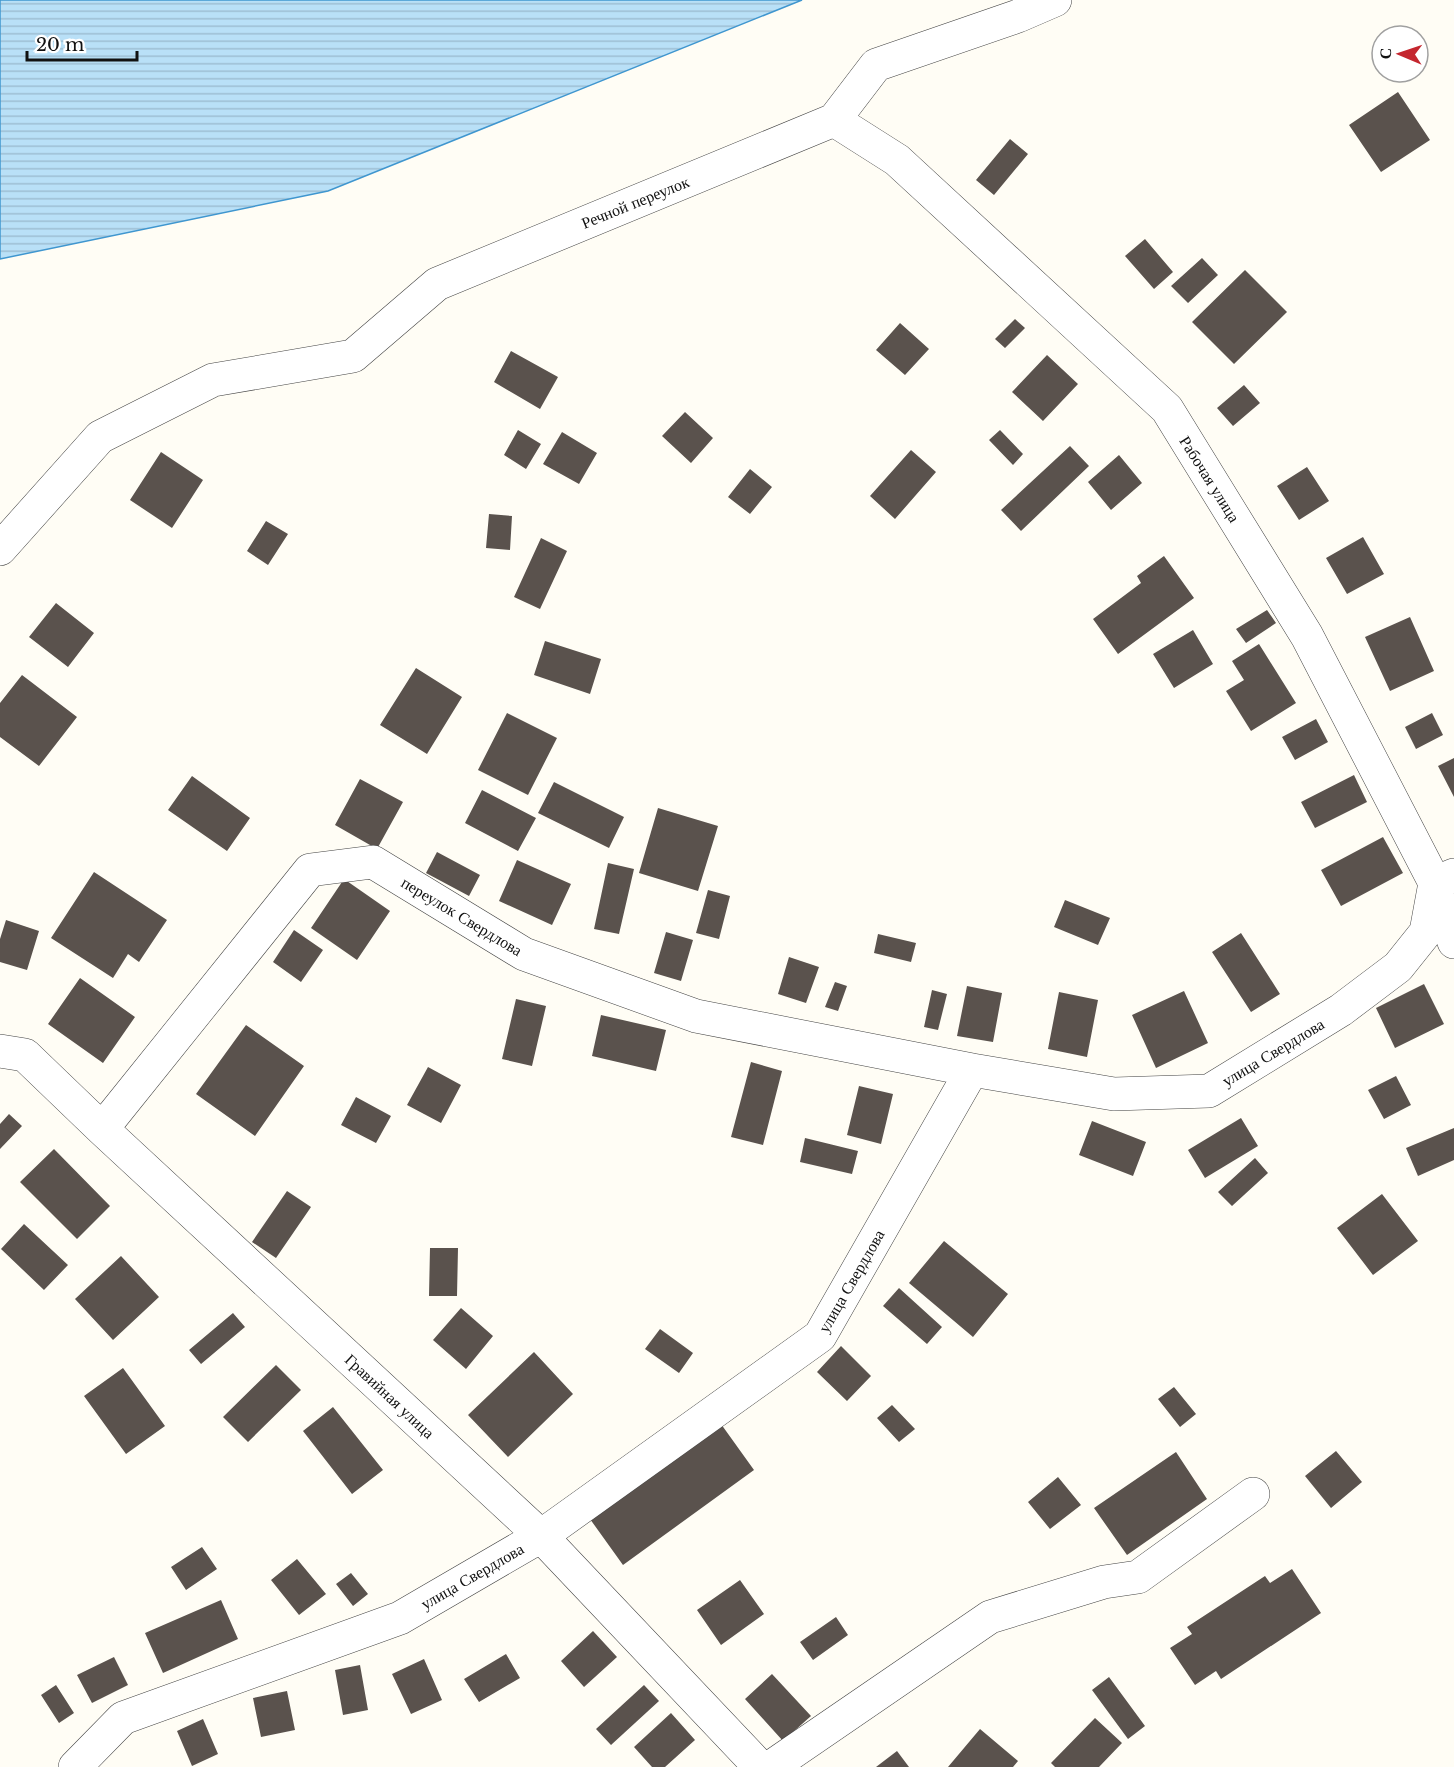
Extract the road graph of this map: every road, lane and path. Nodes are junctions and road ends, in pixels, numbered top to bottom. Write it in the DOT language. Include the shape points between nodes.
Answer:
graph roads {
  1 [pos="1055,0"];
  2 [pos="834,120"];
  3 [pos="0,549"];
  4 [pos="1444,879"];
  5 [pos="1454,942"];
  6 [pos="0,1051"];
  7 [pos="972,1070"];
  8 [pos="102,1129"];
  9 [pos="1253,1494"];
  10 [pos="541,1536"];
  11 [pos="75,1767"];
  12 [pos="760,1767"];
  13 [pos="771,1767"];
  1 -- 2 [label="street" via="876,65"];
  2 -- 3 [label="street, Речной переулок" via="437,284 353,356 213,380 100,437"];
  2 -- 4 [label="street, Рабочая улица" via="897,160 1167,410 1307,636"];
  4 -- 5 [label="street, Рабочая улица"];
  4 -- 7 [label="street, улица Свердлова" via="1426,932 1398,967 1341,1010 1209,1090 1114,1094"];
  6 -- 8 [label="street, Гравийная улица" via="25,1055"];
  7 -- 8 [label="street, переулок Свердлова" via="696,1016 525,954 373,862 310,870"];
  7 -- 10 [label="street, улица Свердлова" via="820,1336"];
  8 -- 10 [label="street, Гравийная улица"];
  9 -- 13 [label="street" via="1138,1577 1104,1582 990,1617"];
  10 -- 11 [label="street, улица Свердлова" via="400,1618 123,1718"];
  10 -- 12 [label="street, Гравийная улица"];
}
